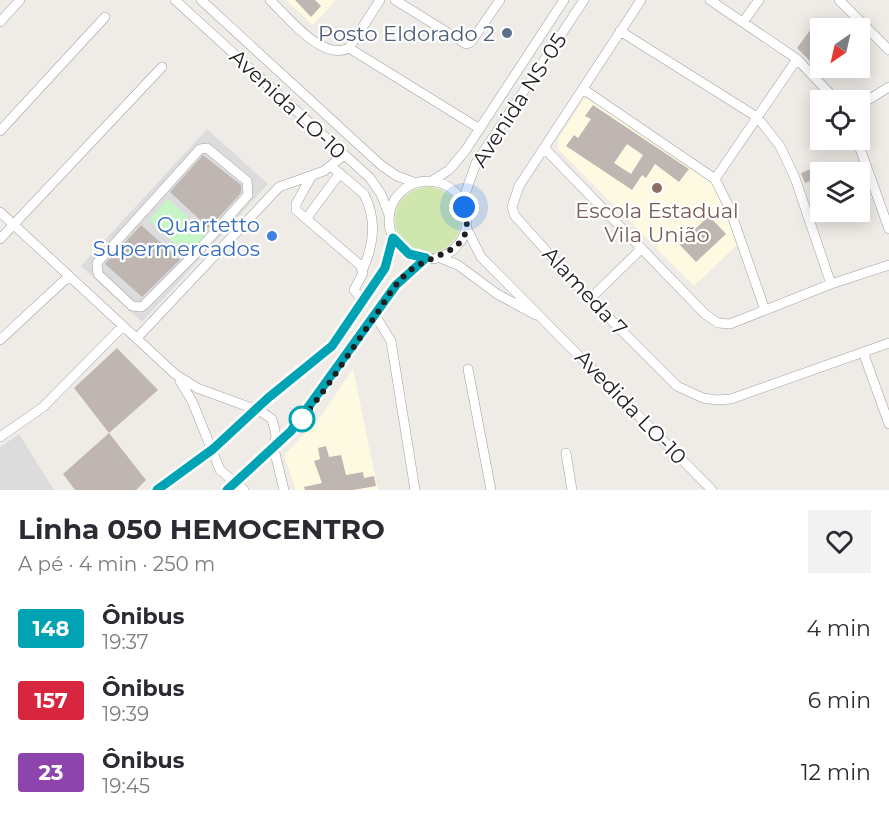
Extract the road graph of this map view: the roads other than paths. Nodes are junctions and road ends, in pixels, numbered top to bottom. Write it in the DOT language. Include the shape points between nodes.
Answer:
graph roads {
  1 [pos="20,0"];
  2 [pos="175,0"];
  3 [pos="201,0"];
  4 [pos="270,0"];
  5 [pos="395,0"];
  6 [pos="500,0"];
  7 [pos="564,0"];
  8 [pos="584,0"];
  9 [pos="641,0"];
  10 [pos="710,0"];
  11 [pos="759,0"];
  12 [pos="378,1"];
  13 [pos="843,1"];
  14 [pos="105,17"];
  15 [pos="0,22"];
  16 [pos="743,22"];
  17 [pos="620,30"];
  18 [pos="349,48"];
  19 [pos="889,50"];
  20 [pos="797,59"];
  21 [pos="162,67"];
  22 [pos="889,87"];
  23 [pos="583,89"];
  24 [pos="826,90"];
  25 [pos="870,99"];
  26 [pos="757,117"];
  27 [pos="480,129"];
  28 [pos="0,131"];
  29 [pos="544,149"];
  30 [pos="861,150"];
  31 [pos="344,155"];
  32 [pos="336,170"];
  33 [pos="312,175"];
  34 [pos="715,179"];
  35 [pos="430,182"];
  36 [pos="416,183"];
  37 [pos="462,203"];
  38 [pos="0,212"];
  39 [pos="389,215"];
  40 [pos="306,219"];
  41 [pos="14,225"];
  42 [pos="466,227"];
  43 [pos="889,229"];
  44 [pos="393,238"];
  45 [pos="0,239"];
  46 [pos="640,250"];
  47 [pos="198,251"];
  48 [pos="438,257"];
  49 [pos="426,258"];
  50 [pos="209,261"];
  51 [pos="889,265"];
  52 [pos="363,269"];
  53 [pos="69,276"];
  54 [pos="831,284"];
  55 [pos="590,299"];
  56 [pos="364,302"];
  57 [pos="765,310"];
  58 [pos="375,315"];
  59 [pos="550,325"];
  60 [pos="123,326"];
  61 [pos="137,338"];
  62 [pos="0,340"];
  63 [pos="889,343"];
  64 [pos="863,352"];
  65 [pos="468,369"];
  66 [pos="175,374"];
  67 [pos="256,410"];
  68 [pos="889,424"];
  69 [pos="0,437"];
  70 [pos="213,449"];
  71 [pos="274,449"];
  72 [pos="566,453"];
  73 [pos="235,484"];
  74 [pos="157,490"];
  75 [pos="226,490"];
  76 [pos="243,490"];
  77 [pos="284,490"];
  78 [pos="415,490"];
  79 [pos="491,490"];
  80 [pos="572,490"];
  81 [pos="712,490"];
  1 -- 15 [label="street"];
  2 -- 31 [label="street, Avenida LO-10"];
  3 -- 36 [label="street, Avenida LO-10" via="382,166"];
  4 -- 18 [label="street" via="322,48 334,52"];
  5 -- 6 [label="street" via="460,42 471,42"];
  7 -- 27 [label="street, Avenida NS-05"];
  8 -- 37 [label="street, Avenida NS-05" via="476,163"];
  9 -- 17 [label="street, Alameda 7"];
  10 -- 16 [label="street"];
  11 -- 16 [label="street"];
  12 -- 18 [label="street"];
  13 -- 19 [label="street"];
  14 -- 28 [label="street"];
  16 -- 20 [label="street"];
  17 -- 23 [label="street, Alameda 7"];
  17 -- 26 [label="street"];
  18 -- 27 [label="street"];
  20 -- 24 [label="street"];
  20 -- 26 [label="street"];
  21 -- 41 [label="street"];
  22 -- 25 [label="street"];
  23 -- 29 [label="street, Alameda 7"];
  23 -- 34 [label="street"];
  26 -- 34 [label="street"];
  26 -- 54 [label="street" via="780,146 795,177"];
  27 -- 35 [label="street, Avenida NS-05" via="452,167"];
  29 -- 46 [label="street"];
  29 -- 55 [label="street, Alameda 7" via="519,186 512,207 515,216"];
  30 -- 43 [label="street"];
  31 -- 32 [label="street"];
  31 -- 39 [label="street, Avenida LO-10" via="374,184"];
  32 -- 33 [label="street"];
  32 -- 40 [label="street"];
  32 -- 52 [label="street" via="364,194 373,224 373,244"];
  33 -- 40 [label="street" via="295,206"];
  33 -- 50 [label="street" via="279,187"];
  34 -- 57 [label="street" via="729,207"];
  35 -- 36 [label="street"];
  35 -- 37 [label="street" via="450,189"];
  36 -- 39 [label="street" via="399,194"];
  37 -- 42 [label="street, Avenida NS-05"];
  38 -- 41 [label="street"];
  39 -- 44 [label="street"];
  40 -- 52 [label="street"];
  41 -- 45 [label="street"];
  41 -- 53 [label="street"];
  42 -- 48 [label="street" via="456,246"];
  42 -- 59 [label="street, Avedida LO-10" via="479,254"];
  44 -- 49 [label="street" via="409,254"];
  44 -- 56 [label="street" via="387,264"];
  46 -- 55 [label="street"];
  46 -- 57 [label="street" via="712,321 730,324"];
  47 -- 47 [label="street" via="141,307 132,306 96,270 97,263 169,183 200,149 207,148 247,181 249,190"];
  47 -- 50 [label="street"];
  48 -- 49 [label="street"];
  48 -- 59 [label="street, Avedida LO-10" via="462,268"];
  49 -- 58 [label="street" via="400,280"];
  50 -- 61 [label="street"];
  51 -- 54 [label="street"];
  52 -- 56 [label="street" via="354,290"];
  53 -- 60 [label="street"];
  53 -- 62 [label="street"];
  54 -- 57 [label="street"];
  55 -- 64 [label="street, Alameda 7" via="669,379 703,398 731,399"];
  56 -- 67 [label="street" via="328,349"];
  58 -- 71 [label="street" via="307,413"];
  58 -- 78 [label="street" via="391,341"];
  59 -- 81 [label="street, Avedida LO-10"];
  60 -- 61 [label="street"];
  60 -- 69 [label="street" via="43,407"];
  61 -- 66 [label="street"];
  63 -- 64 [label="street, Alameda 7"];
  64 -- 68 [label="street"];
  65 -- 79 [label="street"];
  66 -- 67 [label="street" via="213,395"];
  66 -- 70 [label="street" via="189,394"];
  67 -- 70 [label="street"];
  67 -- 71 [label="street" via="274,422"];
  70 -- 73 [label="street" via="220,470"];
  70 -- 74 [label="street"];
  71 -- 73 [label="street"];
  71 -- 77 [label="street"];
  72 -- 80 [label="street"];
  73 -- 75 [label="street"];
  73 -- 76 [label="street"];
}
